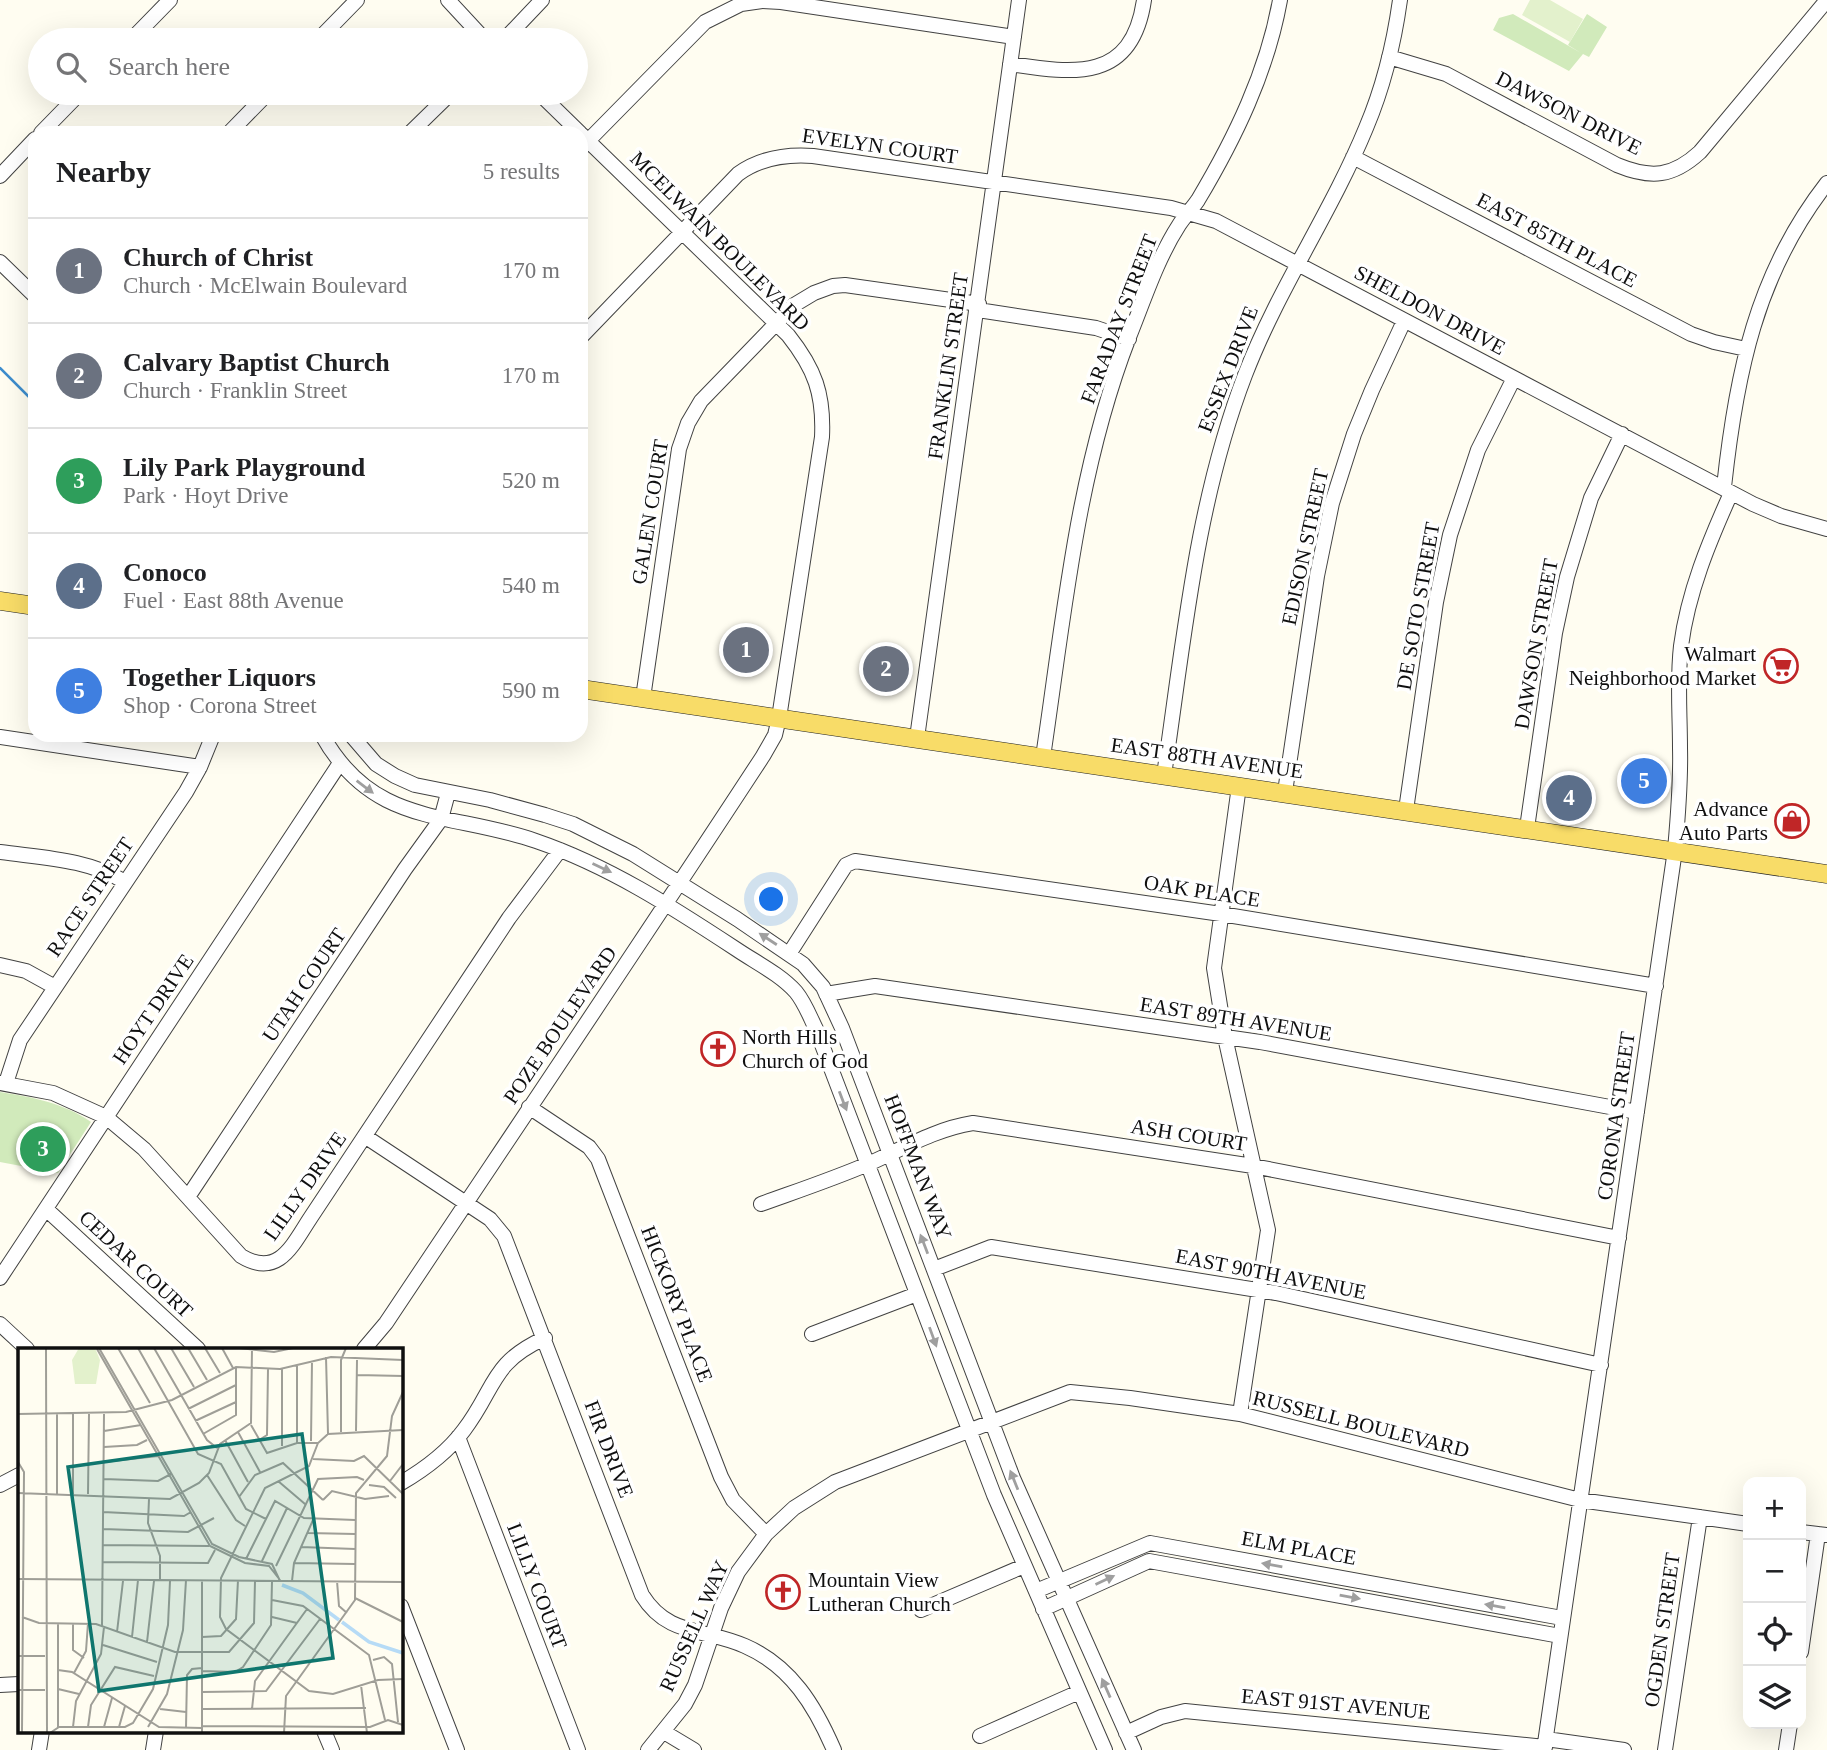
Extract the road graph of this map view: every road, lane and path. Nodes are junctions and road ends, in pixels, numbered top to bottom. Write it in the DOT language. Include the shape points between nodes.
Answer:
graph roads {
  1 [pos="170,0"];
  2 [pos="357,0"];
  3 [pos="448,0"];
  4 [pos="542,0"];
  5 [pos="1019,0"];
  6 [pos="1144,0"];
  7 [pos="1280,0"];
  8 [pos="1400,0"];
  9 [pos="1822,5"];
  10 [pos="143,28"];
  11 [pos="330,28"];
  12 [pos="474,28"];
  13 [pos="515,28"];
  14 [pos="1014,37"];
  15 [pos="1389,57"];
  16 [pos="1010,64"];
  17 [pos="68,105"];
  18 [pos="256,105"];
  19 [pos="438,105"];
  20 [pos="550,105"];
  21 [pos="48,126"];
  22 [pos="236,126"];
  23 [pos="417,126"];
  24 [pos="571,126"];
  25 [pos="588,134"];
  26 [pos="588,144"];
  27 [pos="28,146"];
  28 [pos="1353,157"];
  29 [pos="0,176"];
  30 [pos="1827,183"];
  31 [pos="995,184"];
  32 [pos="1190,212"];
  33 [pos="681,232"];
  34 [pos="0,262"];
  35 [pos="1297,264"];
  36 [pos="28,289"];
  37 [pos="978,307"];
  38 [pos="1404,321"];
  39 [pos="776,324"];
  40 [pos="588,330"];
  41 [pos="1129,339"];
  42 [pos="1746,349"];
  43 [pos="1514,377"];
  44 [pos="1622,435"];
  45 [pos="1728,490"];
  46 [pos="1827,529"];
  47 [pos="0,601"];
  48 [pos="28,606"];
  49 [pos="588,689"];
  50 [pos="643,698"];
  51 [pos="779,718"];
  52 [pos="0,737"];
  53 [pos="917,738"];
  54 [pos="28,741"];
  55 [pos="34,742"];
  56 [pos="210,742"];
  57 [pos="326,742"];
  58 [pos="357,742"];
  59 [pos="1043,757"];
  60 [pos="340,763"];
  61 [pos="201,767"];
  62 [pos="1164,775"];
  63 [pos="1239,786"];
  64 [pos="1285,792"];
  65 [pos="449,793"];
  66 [pos="1406,810"];
  67 [pos="441,819"];
  68 [pos="1527,828"];
  69 [pos="560,850"];
  70 [pos="1675,850"];
  71 [pos="0,852"];
  72 [pos="1827,874"];
  73 [pos="125,882"];
  74 [pos="681,883"];
  75 [pos="667,904"];
  76 [pos="1221,914"];
  77 [pos="789,954"];
  78 [pos="0,965"];
  79 [pos="1656,986"];
  80 [pos="55,988"];
  81 [pos="826,994"];
  82 [pos="1224,1037"];
  83 [pos="3,1083"];
  84 [pos="529,1107"];
  85 [pos="1637,1112"];
  86 [pos="106,1117"];
  87 [pos="366,1137"];
  88 [pos="889,1152"];
  89 [pos="868,1164"];
  90 [pos="1253,1166"];
  91 [pos="188,1197"];
  92 [pos="466,1203"];
  93 [pos="761,1204"];
  94 [pos="46,1209"];
  95 [pos="1619,1238"];
  96 [pos="934,1269"];
  97 [pos="0,1278"];
  98 [pos="1260,1290"];
  99 [pos="917,1294"];
  100 [pos="0,1324"];
  101 [pos="812,1334"];
  102 [pos="545,1338"];
  103 [pos="26,1348"];
  104 [pos="197,1348"];
  105 [pos="365,1348"];
  106 [pos="1601,1365"];
  107 [pos="1240,1414"];
  108 [pos="992,1422"];
  109 [pos="968,1431"];
  110 [pos="458,1437"];
  111 [pos="18,1476"];
  112 [pos="402,1482"];
  113 [pos="0,1485"];
  114 [pos="1580,1500"];
  115 [pos="1700,1517"];
  116 [pos="1743,1523"];
  117 [pos="766,1534"];
  118 [pos="1822,1535"];
  119 [pos="1024,1566"];
  120 [pos="1058,1581"];
  121 [pos="1036,1591"];
  122 [pos="1066,1599"];
  123 [pos="402,1609"];
  124 [pos="1043,1609"];
  125 [pos="921,1610"];
  126 [pos="1562,1618"];
  127 [pos="1806,1624"];
  128 [pos="712,1635"];
  129 [pos="1560,1636"];
  130 [pos="18,1684"];
  131 [pos="0,1685"];
  132 [pos="1079,1692"];
  133 [pos="1789,1729"];
  134 [pos="41,1732"];
  135 [pos="156,1732"];
  136 [pos="664,1732"];
  137 [pos="1126,1733"];
  138 [pos="980,1736"];
  139 [pos="1545,1745"];
  140 [pos="39,1750"];
  141 [pos="153,1750"];
  142 [pos="457,1750"];
  143 [pos="578,1750"];
  144 [pos="648,1750"];
  145 [pos="694,1750"];
  146 [pos="834,1750"];
  147 [pos="1105,1750"];
  148 [pos="1134,1750"];
  149 [pos="1624,1750"];
  150 [pos="1665,1750"];
  151 [pos="1786,1750"];
  1 -- 10 [label="street"];
  2 -- 11 [label="street"];
  3 -- 12 [label="street"];
  4 -- 13 [label="street"];
  5 -- 14 [label="street, FRANKLIN STREET"];
  6 -- 16 [label="street" via="1131,41 1106,63 1065,72"];
  7 -- 32 [label="street, FARADAY STREET" via="1250,99"];
  8 -- 15 [label="street, ESSEX DRIVE"];
  9 -- 15 [label="street, DAWSON DRIVE" via="1700,152 1666,173 1642,173 1617,165 1446,74"];
  14 -- 16 [label="street, FRANKLIN STREET"];
  14 -- 25 [label="street" via="781,2 749,2 722,11 696,29"];
  15 -- 28 [label="street, ESSEX DRIVE"];
  16 -- 31 [label="street, FRANKLIN STREET"];
  17 -- 21 [label="street"];
  18 -- 22 [label="street"];
  19 -- 23 [label="street"];
  20 -- 24 [label="street, MCELWAIN BOULEVARD"];
  26 -- 33 [label="street, MCELWAIN BOULEVARD"];
  27 -- 29 [label="street"];
  28 -- 35 [label="street, ESSEX DRIVE"];
  28 -- 42 [label="street, EAST 85TH PLACE" via="1691,334"];
  30 -- 42 [label="street, CORONA STREET" via="1770,278"];
  31 -- 32 [label="street, SHELDON DRIVE"];
  31 -- 33 [label="street, EVELYN COURT" via="813,156 779,156 738,174"];
  31 -- 37 [label="street, FRANKLIN STREET"];
  32 -- 35 [label="street, SHELDON DRIVE"];
  32 -- 41 [label="street, FARADAY STREET" via="1179,224 1154,275"];
  33 -- 39 [label="street, MCELWAIN BOULEVARD"];
  33 -- 40 [label="street, EVELYN COURT"];
  34 -- 36 [label="street"];
  35 -- 38 [label="street, SHELDON DRIVE"];
  35 -- 62 [label="street, ESSEX DRIVE" via="1245,375 1212,480"];
  37 -- 39 [label="street, GALEN COURT" via="833,286 794,305"];
  37 -- 41 [label="street, GALEN COURT" via="1096,328"];
  37 -- 53 [label="street, FRANKLIN STREET"];
  38 -- 43 [label="street, SHELDON DRIVE"];
  38 -- 64 [label="street, EDISON STREET" via="1363,412 1332,503"];
  39 -- 50 [label="street, GALEN COURT" via="701,401 684,434"];
  39 -- 51 [label="street, MCELWAIN BOULEVARD" via="802,353 817,382 823,418"];
  41 -- 59 [label="street, FARADAY STREET" via="1087,480"];
  42 -- 45 [label="street, CORONA STREET"];
  43 -- 44 [label="street, SHELDON DRIVE"];
  43 -- 66 [label="street, DE SOTO STREET" via="1478,450 1450,536"];
  44 -- 45 [label="street, SHELDON DRIVE"];
  44 -- 68 [label="street, DAWSON STREET" via="1591,498 1567,577"];
  45 -- 46 [label="street, SHELDON DRIVE" via="1781,516"];
  45 -- 70 [label="street, CORONA STREET" via="1698,573 1681,645"];
  47 -- 48 [label="main road"];
  49 -- 50 [label="main road, EAST 88TH AVENUE"];
  50 -- 51 [label="main road, EAST 88TH AVENUE"];
  51 -- 53 [label="main road, EAST 88TH AVENUE"];
  51 -- 74 [label="street, POZE BOULEVARD" via="763,756"];
  52 -- 54 [label="street"];
  53 -- 59 [label="main road, EAST 88TH AVENUE"];
  55 -- 61 [label="street"];
  56 -- 61 [label="street, RACE STREET"];
  57 -- 60 [label="street"];
  58 -- 65 [label="street, HOFFMAN WAY" via="376,764 395,776 415,786"];
  59 -- 62 [label="main road, EAST 88TH AVENUE"];
  60 -- 67 [label="street, one-way" via="381,798"];
  60 -- 86 [label="street, HOYT DRIVE"];
  61 -- 73 [label="street, RACE STREET"];
  62 -- 63 [label="main road, EAST 88TH AVENUE"];
  63 -- 64 [label="main road, EAST 88TH AVENUE"];
  63 -- 76 [label="street"];
  64 -- 66 [label="main road, EAST 88TH AVENUE"];
  65 -- 67 [label="street, UTAH COURT"];
  65 -- 74 [label="street, HOFFMAN WAY" via="573,824"];
  66 -- 68 [label="main road, EAST 88TH AVENUE"];
  67 -- 69 [label="street" via="511,833"];
  67 -- 91 [label="street, UTAH COURT"];
  68 -- 70 [label="main road, EAST 88TH AVENUE"];
  69 -- 75 [label="street, one-way"];
  69 -- 87 [label="street, LILLY DRIVE" via="509,918"];
  70 -- 72 [label="main road, EAST 88TH AVENUE"];
  70 -- 79 [label="street, CORONA STREET"];
  71 -- 73 [label="street" via="84,864"];
  73 -- 80 [label="street, RACE STREET"];
  74 -- 75 [label="street, POZE BOULEVARD"];
  77 -- 74 [label="street, HOFFMAN WAY, one-way"];
  75 -- 84 [label="street, POZE BOULEVARD"];
  75 -- 89 [label="street, one-way" via="796,992 816,1029"];
  76 -- 77 [label="street, OAK PLACE" via="855,861 846,866"];
  76 -- 79 [label="street, OAK PLACE"];
  76 -- 82 [label="street" via="1214,968"];
  77 -- 81 [label="street, HOFFMAN WAY" via="811,972"];
  78 -- 80 [label="street" via="26,971"];
  79 -- 85 [label="street, CORONA STREET"];
  80 -- 83 [label="street, RACE STREET" via="20,1040"];
  81 -- 82 [label="street, EAST 89TH AVENUE" via="875,986"];
  81 -- 88 [label="street, HOFFMAN WAY"];
  82 -- 85 [label="street, EAST 89TH AVENUE"];
  82 -- 90 [label="street"];
  83 -- 86 [label="street, LILLY DRIVE" via="53,1093"];
  84 -- 92 [label="street, POZE BOULEVARD"];
  84 -- 117 [label="street, HICKORY PLACE" via="589,1147 598,1159 725,1487"];
  85 -- 95 [label="street, CORONA STREET"];
  86 -- 91 [label="street, LILLY DRIVE" via="144,1149"];
  86 -- 94 [label="street, HOYT DRIVE"];
  87 -- 91 [label="street, LILLY DRIVE" via="285,1255 273,1262 257,1263 241,1256"];
  87 -- 92 [label="street, FIR DRIVE"];
  88 -- 89 [label="street, ASH COURT"];
  88 -- 90 [label="street, ASH COURT" via="973,1123"];
  96 -- 88 [label="street, HOFFMAN WAY, one-way"];
  89 -- 93 [label="street, ASH COURT"];
  89 -- 99 [label="street"];
  90 -- 95 [label="street, ASH COURT"];
  90 -- 98 [label="street" via="1268,1230"];
  92 -- 102 [label="street, FIR DRIVE" via="490,1219 504,1236"];
  92 -- 105 [label="street, POZE BOULEVARD"];
  94 -- 97 [label="street, HOYT DRIVE"];
  94 -- 104 [label="street, CEDAR COURT"];
  95 -- 106 [label="street, CORONA STREET"];
  96 -- 98 [label="street, EAST 90TH AVENUE" via="991,1247"];
  96 -- 108 [label="street, HOFFMAN WAY"];
  98 -- 106 [label="street, EAST 90TH AVENUE"];
  98 -- 107 [label="street"];
  99 -- 101 [label="street"];
  99 -- 109 [label="street, one-way"];
  100 -- 103 [label="street"];
  102 -- 110 [label="street" via="501,1367"];
  102 -- 128 [label="street, FIR DRIVE" via="642,1595 655,1614 668,1622"];
  106 -- 114 [label="street, CORONA STREET"];
  107 -- 108 [label="street, RUSSELL BOULEVARD" via="1079,1392"];
  107 -- 114 [label="street, RUSSELL BOULEVARD"];
  108 -- 109 [label="street, RUSSELL BOULEVARD"];
  120 -- 108 [label="street, HOFFMAN WAY, one-way"];
  109 -- 117 [label="street, RUSSELL WAY" via="835,1482 794,1508"];
  109 -- 119 [label="street"];
  110 -- 112 [label="street"];
  110 -- 143 [label="street, LILLY COURT"];
  111 -- 113 [label="street"];
  114 -- 115 [label="street, RUSSELL BOULEVARD"];
  114 -- 126 [label="street, CORONA STREET"];
  115 -- 116 [label="street, RUSSELL BOULEVARD"];
  115 -- 150 [label="street, OGDEN STREET"];
  117 -- 128 [label="street, RUSSELL WAY" via="727,1592"];
  118 -- 127 [label="street"];
  119 -- 121 [label="street"];
  119 -- 125 [label="street"];
  120 -- 121 [label="street, ELM PLACE"];
  120 -- 122 [label="street, HOFFMAN WAY"];
  126 -- 120 [label="street, ELM PLACE, one-way" via="1150,1543"];
  121 -- 124 [label="street"];
  122 -- 124 [label="street, ELM PLACE"];
  122 -- 129 [label="street, ELM PLACE, one-way" via="1149,1561"];
  137 -- 122 [label="street, HOFFMAN WAY, one-way"];
  123 -- 142 [label="street"];
  124 -- 132 [label="street"];
  126 -- 129 [label="street, CORONA STREET"];
  128 -- 136 [label="street, RUSSELL WAY" via="695,1685"];
  128 -- 146 [label="street, FIR DRIVE" via="746,1646 785,1672 816,1711"];
  129 -- 139 [label="street, CORONA STREET"];
  130 -- 131 [label="street"];
  132 -- 138 [label="street"];
  132 -- 147 [label="street"];
  133 -- 151 [label="street"];
  134 -- 140 [label="street"];
  135 -- 141 [label="street"];
  136 -- 144 [label="street, RUSSELL WAY"];
  136 -- 145 [label="street"];
  137 -- 139 [label="street, EAST 91ST AVENUE" via="1185,1711"];
  137 -- 148 [label="street, HOFFMAN WAY"];
  139 -- 149 [label="street, EAST 91ST AVENUE"];
}
